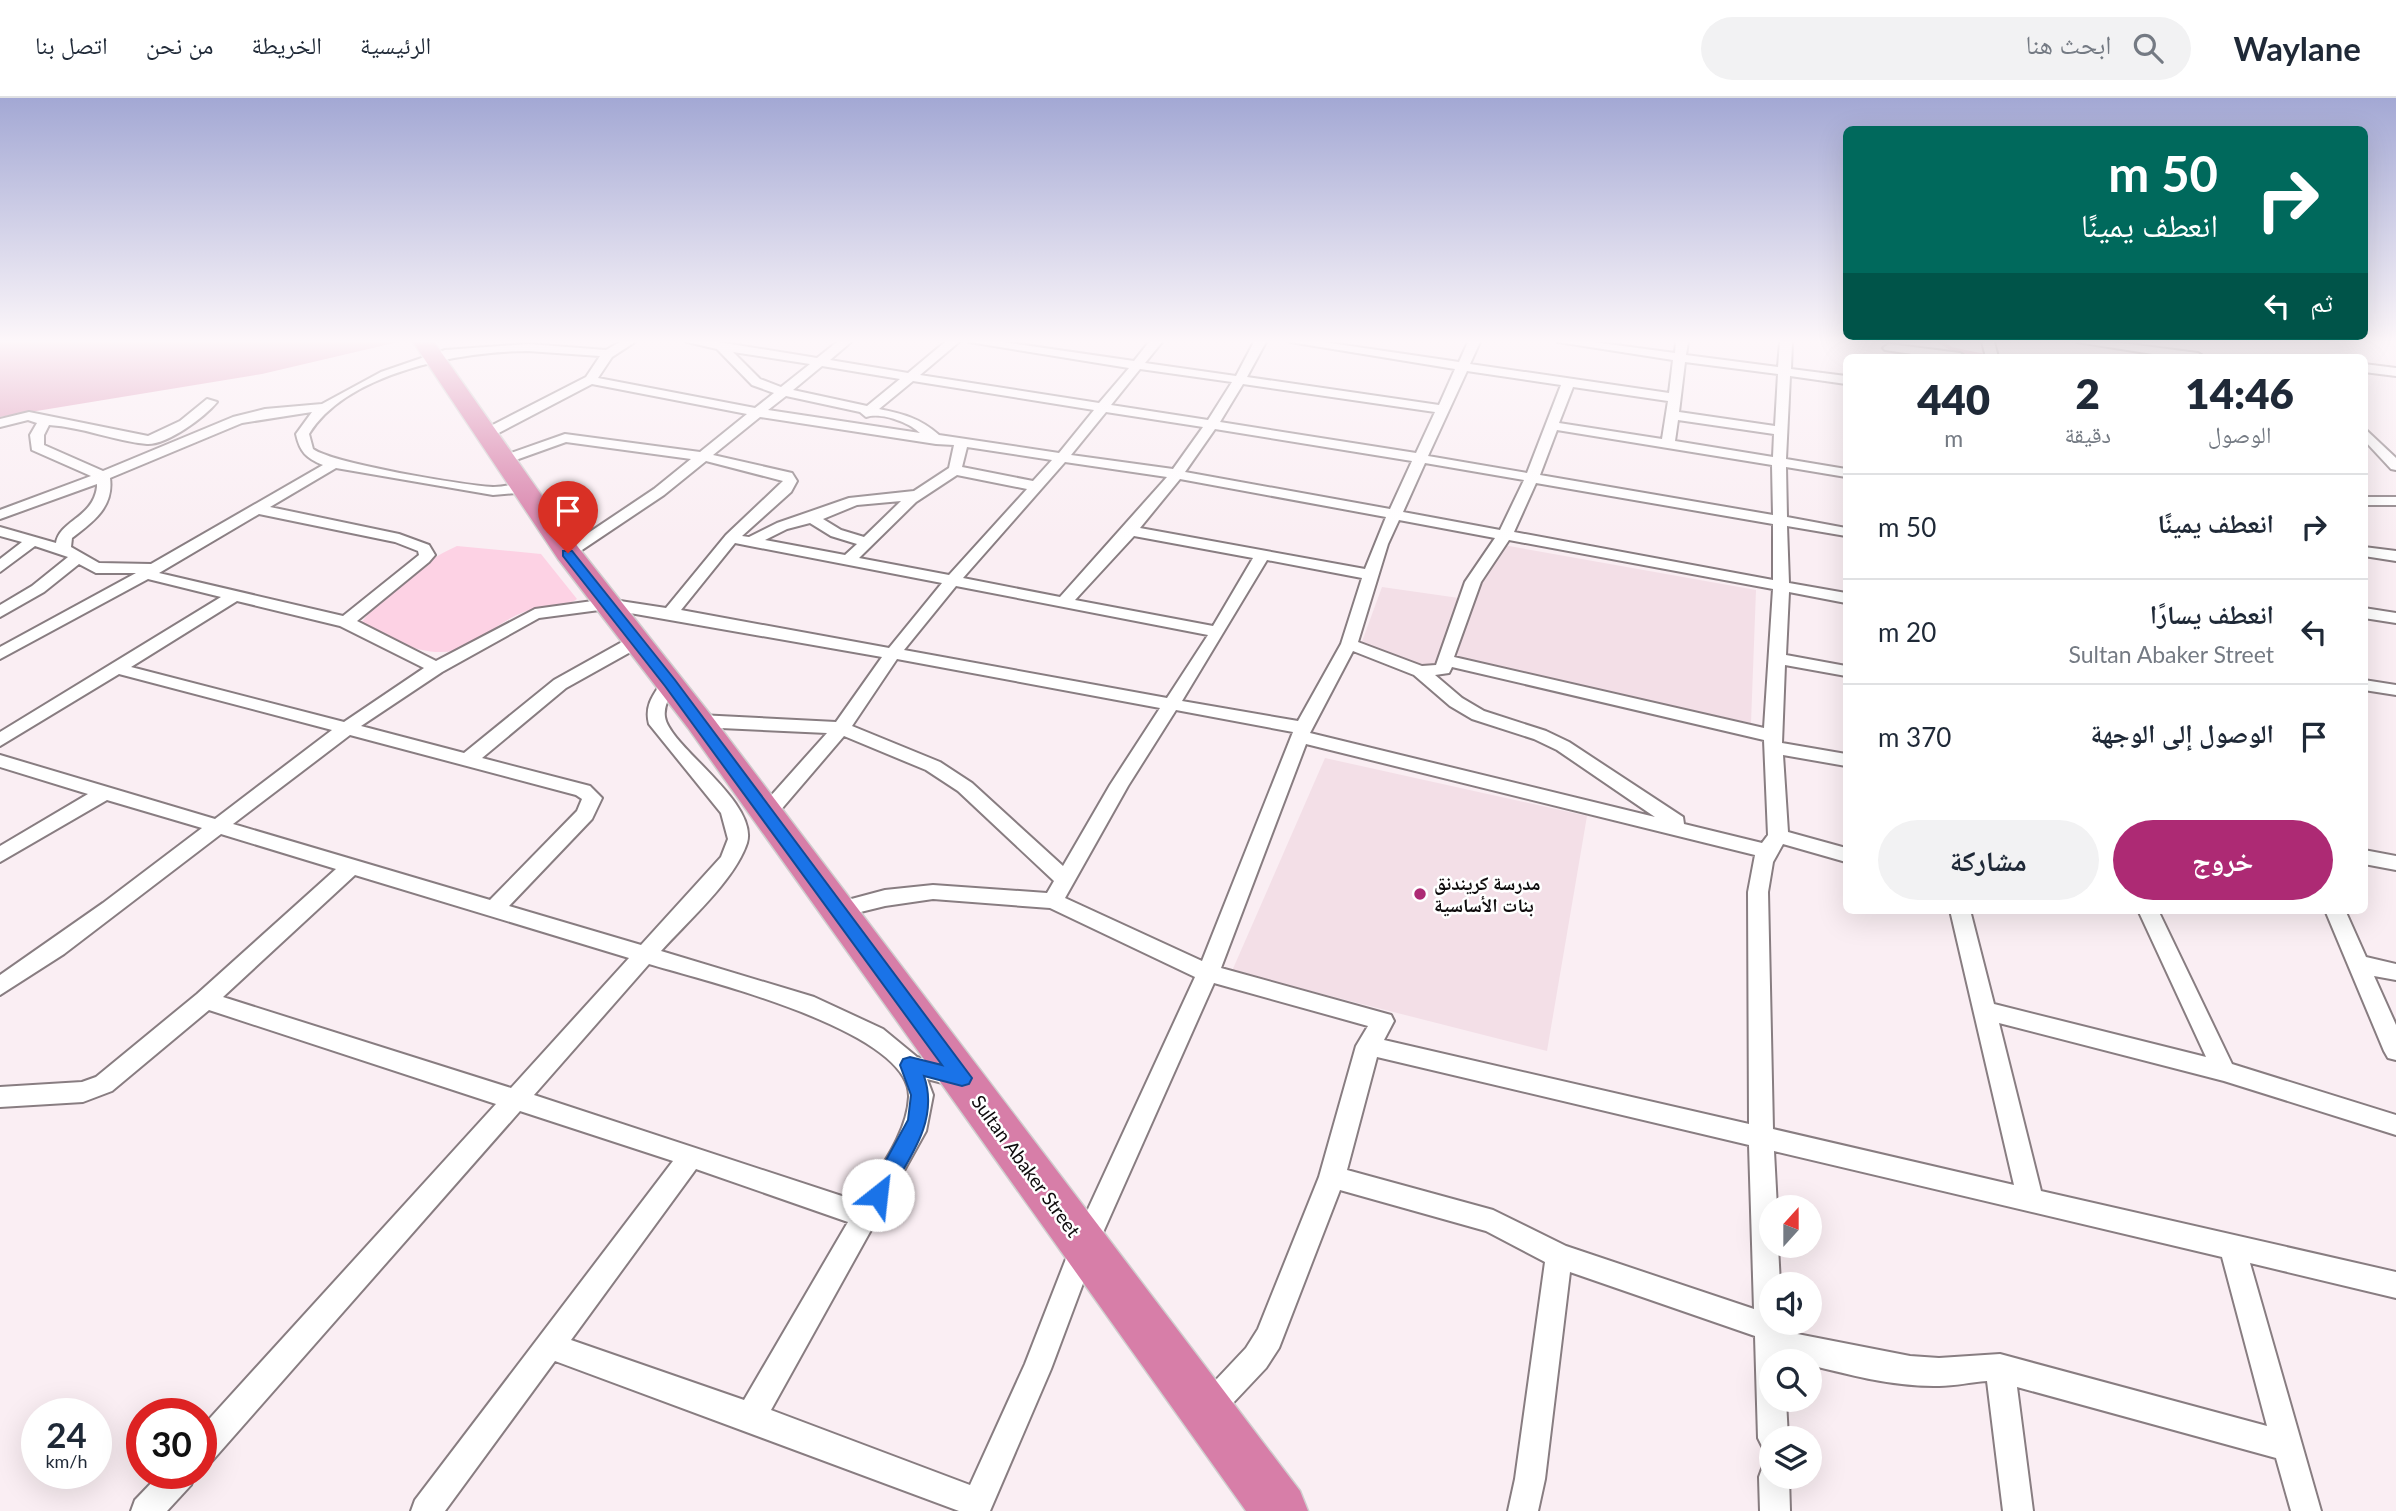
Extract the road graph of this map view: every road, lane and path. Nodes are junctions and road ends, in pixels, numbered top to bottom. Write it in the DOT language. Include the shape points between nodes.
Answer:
graph roads {
  1 [pos="204,408"];
  2 [pos="324,408"];
  3 [pos="466,408"];
  4 [pos="560,408"];
  5 [pos="734,408"];
  6 [pos="766,408"];
  7 [pos="865,408"];
  8 [pos="1104,408"];
  9 [pos="1222,408"];
  10 [pos="1436,408"];
  11 [pos="1557,408"];
  12 [pos="1673,408"];
  13 [pos="1782,408"];
  14 [pos="871,409"];
  15 [pos="1443,409"];
  16 [pos="760,413"];
  17 [pos="1672,415"];
  18 [pos="45,421"];
  19 [pos="0,423"];
  20 [pos="1211,425"];
  21 [pos="1550,425"];
  22 [pos="848,427"];
  23 [pos="1780,431"];
  24 [pos="2368,435"];
  25 [pos="936,440"];
  26 [pos="961,443"];
  27 [pos="1668,444"];
  28 [pos="2368,450"];
  29 [pos="2391,453"];
  30 [pos="1063,456"];
  31 [pos="705,457"];
  32 [pos="1419,458"];
  33 [pos="503,462"];
  34 [pos="1779,463"];
  35 [pos="334,464"];
  36 [pos="2396,466"];
  37 [pos="956,470"];
  38 [pos="1843,473"];
  39 [pos="1176,474"];
  40 [pos="103,476"];
  41 [pos="1532,477"];
  42 [pos="1035,486"];
  43 [pos="916,495"];
  44 [pos="2368,500"];
  45 [pos="2396,500"];
  46 [pos="256,509"];
  47 [pos="1395,514"];
  48 [pos="0,515"];
  49 [pos="812,517"];
  50 [pos="1780,522"];
  51 [pos="0,531"];
  52 [pos="1133,531"];
  53 [pos="1843,532"];
  54 [pos="1506,533"];
  55 [pos="731,538"];
  56 [pos="32,541"];
  57 [pos="750,542"];
  58 [pos="867,542"];
  59 [pos="63,549"];
  60 [pos="2368,552"];
  61 [pos="568,553"];
  62 [pos="1262,555"];
  63 [pos="79,556"];
  64 [pos="2396,556"];
  65 [pos="849,560"];
  66 [pos="0,567"];
  67 [pos="151,572"];
  68 [pos="1373,575"];
  69 [pos="954,579"];
  70 [pos="1781,586"];
  71 [pos="235,594"];
  72 [pos="1843,597"];
  73 [pos="1065,602"];
  74 [pos="607,604"];
  75 [pos="0,612"];
  76 [pos="670,613"];
  77 [pos="2368,614"];
  78 [pos="2396,618"];
  79 [pos="346,622"];
  80 [pos="1218,632"];
  81 [pos="637,641"];
  82 [pos="1349,644"];
  83 [pos="894,653"];
  84 [pos="0,654"];
  85 [pos="1779,659"];
  86 [pos="1445,660"];
  87 [pos="436,668"];
  88 [pos="119,669"];
  89 [pos="1843,670"];
  90 [pos="1420,671"];
  91 [pos="670,683"];
  92 [pos="2368,686"];
  93 [pos="2395,690"];
  94 [pos="1171,704"];
  95 [pos="699,721"];
  96 [pos="841,728"];
  97 [pos="345,729"];
  98 [pos="1303,733"];
  99 [pos="0,740"];
  100 [pos="1773,741"];
  101 [pos="467,760"];
  102 [pos="1843,760"];
  103 [pos="0,761"];
  104 [pos="103,794"];
  105 [pos="766,814"];
  106 [pos="220,824"];
  107 [pos="1688,830"];
  108 [pos="1772,843"];
  109 [pos="0,855"];
  110 [pos="1843,855"];
  111 [pos="2368,858"];
  112 [pos="2396,863"];
  113 [pos="351,867"];
  114 [pos="1066,880"];
  115 [pos="1053,901"];
  116 [pos="494,908"];
  117 [pos="836,910"];
  118 [pos="1961,914"];
  119 [pos="2150,914"];
  120 [pos="2337,914"];
  121 [pos="644,956"];
  122 [pos="2359,964"];
  123 [pos="2396,972"];
  124 [pos="1208,973"];
  125 [pos="0,986"];
  126 [pos="205,1000"];
  127 [pos="1984,1010"];
  128 [pos="1368,1046"];
  129 [pos="2396,1051"];
  130 [pos="910,1065"];
  131 [pos="2224,1071"];
  132 [pos="962,1078"];
  133 [pos="0,1097"];
  134 [pos="515,1100"];
  135 [pos="2396,1125"];
  136 [pos="1761,1136"];
  137 [pos="691,1156"];
  138 [pos="1332,1177"];
  139 [pos="2030,1199"];
  140 [pos="866,1216"];
  141 [pos="1084,1246"];
  142 [pos="2232,1246"];
  143 [pos="1559,1256"];
  144 [pos="1766,1272"];
  145 [pos="2396,1285"];
  146 [pos="1759,1330"];
  147 [pos="1772,1335"];
  148 [pos="550,1346"];
  149 [pos="2000,1368"];
  150 [pos="1206,1411"];
  151 [pos="751,1417"];
  152 [pos="217,1432"];
  153 [pos="2288,1446"];
  154 [pos="170,1489"];
  155 [pos="1774,1489"];
  156 [pos="976,1507"];
  157 [pos="156,1509"];
  158 [pos="426,1511"];
  159 [pos="1280,1511"];
  160 [pos="1523,1511"];
  161 [pos="1775,1511"];
  162 [pos="2018,1511"];
  163 [pos="2305,1511"];
  1 -- 18 [label="street" via="185,424 149,440"];
  2 -- 35 [label="street" via="302,436 305,448"];
  2 -- 40 [label="street" via="280,409 226,421"];
  3 -- 33 [label="highway, Sultan Abaker Street"];
  4 -- 33 [label="street"];
  5 -- 16 [label="street"];
  6 -- 16 [label="street"];
  7 -- 14 [label="street"];
  8 -- 20 [label="street"];
  8 -- 30 [label="street"];
  9 -- 20 [label="street"];
  10 -- 15 [label="street"];
  11 -- 21 [label="street"];
  12 -- 17 [label="street"];
  13 -- 23 [label="street"];
  14 -- 22 [label="street"];
  14 -- 25 [label="street" via="914,422"];
  15 -- 32 [label="street"];
  16 -- 22 [label="street"];
  16 -- 31 [label="street"];
  17 -- 23 [label="street"];
  17 -- 27 [label="street"];
  18 -- 19 [label="street" via="29,416"];
  18 -- 40 [label="street" via="37,435 37,447"];
  20 -- 32 [label="street"];
  20 -- 39 [label="street"];
  21 -- 27 [label="street"];
  21 -- 41 [label="street"];
  22 -- 25 [label="street"];
  23 -- 34 [label="street"];
  24 -- 29 [label="street"];
  25 -- 26 [label="street"];
  26 -- 30 [label="street"];
  26 -- 37 [label="street"];
  27 -- 34 [label="street"];
  28 -- 29 [label="street"];
  29 -- 36 [label="street"];
  30 -- 39 [label="street"];
  30 -- 42 [label="street"];
  31 -- 33 [label="street" via="565,438"];
  31 -- 55 [label="street" via="772,471 790,481"];
  31 -- 61 [label="street"];
  32 -- 41 [label="street"];
  32 -- 47 [label="street"];
  33 -- 35 [label="street" via="493,491"];
  33 -- 61 [label="highway, Sultan Abaker Street"];
  34 -- 38 [label="street"];
  34 -- 50 [label="street"];
  35 -- 46 [label="street"];
  37 -- 42 [label="street"];
  37 -- 43 [label="street"];
  39 -- 47 [label="street"];
  39 -- 52 [label="street"];
  40 -- 48 [label="street"];
  40 -- 59 [label="street" via="106,491 99,509 65,536"];
  41 -- 50 [label="street"];
  41 -- 54 [label="street"];
  42 -- 69 [label="street"];
  43 -- 49 [label="street" via="854,501"];
  43 -- 58 [label="street"];
  44 -- 45 [label="street"];
  46 -- 67 [label="street"];
  46 -- 79 [label="street" via="399,538 424,548 424,559"];
  47 -- 54 [label="street"];
  47 -- 68 [label="street"];
  49 -- 57 [label="street"];
  49 -- 58 [label="street" via="836,533"];
  50 -- 53 [label="street"];
  50 -- 70 [label="street"];
  51 -- 56 [label="street"];
  52 -- 62 [label="street"];
  52 -- 73 [label="street"];
  54 -- 70 [label="street"];
  54 -- 86 [label="street" via="1473,582"];
  55 -- 57 [label="street"];
  55 -- 76 [label="street"];
  56 -- 59 [label="street"];
  56 -- 66 [label="street"];
  57 -- 65 [label="street"];
  58 -- 65 [label="street"];
  59 -- 63 [label="street"];
  60 -- 64 [label="street"];
  61 -- 74 [label="highway, Sultan Abaker Street"];
  62 -- 68 [label="street"];
  62 -- 80 [label="street"];
  63 -- 67 [label="street" via="96,568"];
  63 -- 75 [label="street"];
  65 -- 69 [label="street"];
  67 -- 71 [label="street"];
  67 -- 84 [label="street"];
  68 -- 82 [label="street"];
  69 -- 73 [label="street"];
  69 -- 83 [label="street"];
  70 -- 72 [label="street"];
  70 -- 85 [label="street"];
  71 -- 79 [label="street"];
  71 -- 88 [label="street"];
  73 -- 80 [label="street"];
  74 -- 76 [label="street"];
  74 -- 81 [label="highway, Sultan Abaker Street"];
  74 -- 87 [label="street" via="527,617"];
  76 -- 83 [label="street"];
  77 -- 78 [label="street"];
  79 -- 87 [label="street"];
  80 -- 94 [label="street"];
  81 -- 91 [label="highway, Sultan Abaker Street"];
  81 -- 101 [label="street" via="561,684"];
  82 -- 90 [label="street"];
  82 -- 98 [label="street"];
  83 -- 94 [label="street"];
  83 -- 96 [label="street"];
  85 -- 89 [label="street"];
  85 -- 100 [label="street"];
  86 -- 90 [label="street" via="1443,669"];
  86 -- 100 [label="street"];
  87 -- 97 [label="street"];
  88 -- 97 [label="street"];
  88 -- 99 [label="street"];
  90 -- 107 [label="street" via="1478,715 1563,746"];
  91 -- 95 [label="highway, Sultan Abaker Street"];
  91 -- 121 [label="street" via="655,706 658,724 722,801 738,838 730,860"];
  92 -- 93 [label="street"];
  94 -- 98 [label="street"];
  94 -- 114 [label="street"];
  95 -- 96 [label="street"];
  95 -- 105 [label="highway, Sultan Abaker Street"];
  96 -- 105 [label="street"];
  96 -- 114 [label="street" via="933,766 965,786"];
  97 -- 101 [label="street"];
  97 -- 106 [label="street"];
  98 -- 107 [label="street"];
  98 -- 124 [label="street"];
  100 -- 102 [label="street"];
  100 -- 108 [label="street"];
  101 -- 116 [label="street" via="560,782 592,798 585,814"];
  103 -- 104 [label="street"];
  104 -- 106 [label="street"];
  104 -- 109 [label="street"];
  105 -- 117 [label="highway, Sultan Abaker Street"];
  106 -- 113 [label="street"];
  106 -- 125 [label="street"];
  107 -- 108 [label="street"];
  108 -- 110 [label="street"];
  108 -- 136 [label="street" via="1759,872 1758,892"];
  111 -- 112 [label="street"];
  113 -- 116 [label="street"];
  113 -- 126 [label="street"];
  114 -- 115 [label="street"];
  115 -- 117 [label="street" via="933,892"];
  115 -- 124 [label="street"];
  116 -- 121 [label="street"];
  117 -- 132 [label="highway, Sultan Abaker Street"];
  118 -- 127 [label="street"];
  119 -- 131 [label="street"];
  120 -- 122 [label="street"];
  121 -- 130 [label="street" via="806,1003 875,1036"];
  121 -- 134 [label="street"];
  122 -- 123 [label="street"];
  122 -- 129 [label="street"];
  124 -- 128 [label="street" via="1383,1021"];
  124 -- 141 [label="street"];
  126 -- 133 [label="street" via="104,1084 83,1092"];
  126 -- 134 [label="street"];
  127 -- 131 [label="street"];
  127 -- 139 [label="street"];
  128 -- 136 [label="street"];
  128 -- 138 [label="street"];
  130 -- 132 [label="street"];
  130 -- 140 [label="street" via="921,1095 918,1121"];
  131 -- 135 [label="street"];
  132 -- 141 [label="highway, Sultan Abaker Street"];
  134 -- 137 [label="street"];
  134 -- 152 [label="street"];
  136 -- 139 [label="street"];
  136 -- 144 [label="street"];
  137 -- 140 [label="street"];
  137 -- 148 [label="street"];
  138 -- 143 [label="street" via="1493,1222"];
  138 -- 150 [label="street" via="1269,1338"];
  139 -- 142 [label="street"];
  140 -- 151 [label="street"];
  141 -- 150 [label="highway, Sultan Abaker Street"];
  141 -- 156 [label="street" via="1037,1369"];
  142 -- 145 [label="street"];
  142 -- 153 [label="street"];
  143 -- 146 [label="street"];
  143 -- 160 [label="street"];
  147 -- 149 [label="street" via="1853,1361 1928,1372 1983,1365"];
  148 -- 151 [label="street"];
  148 -- 158 [label="street"];
  149 -- 153 [label="street"];
  149 -- 162 [label="street"];
  150 -- 159 [label="highway, Sultan Abaker Street"];
  151 -- 156 [label="street"];
  153 -- 163 [label="street"];
  154 -- 157 [label="street"];
  155 -- 161 [label="street"];
}
